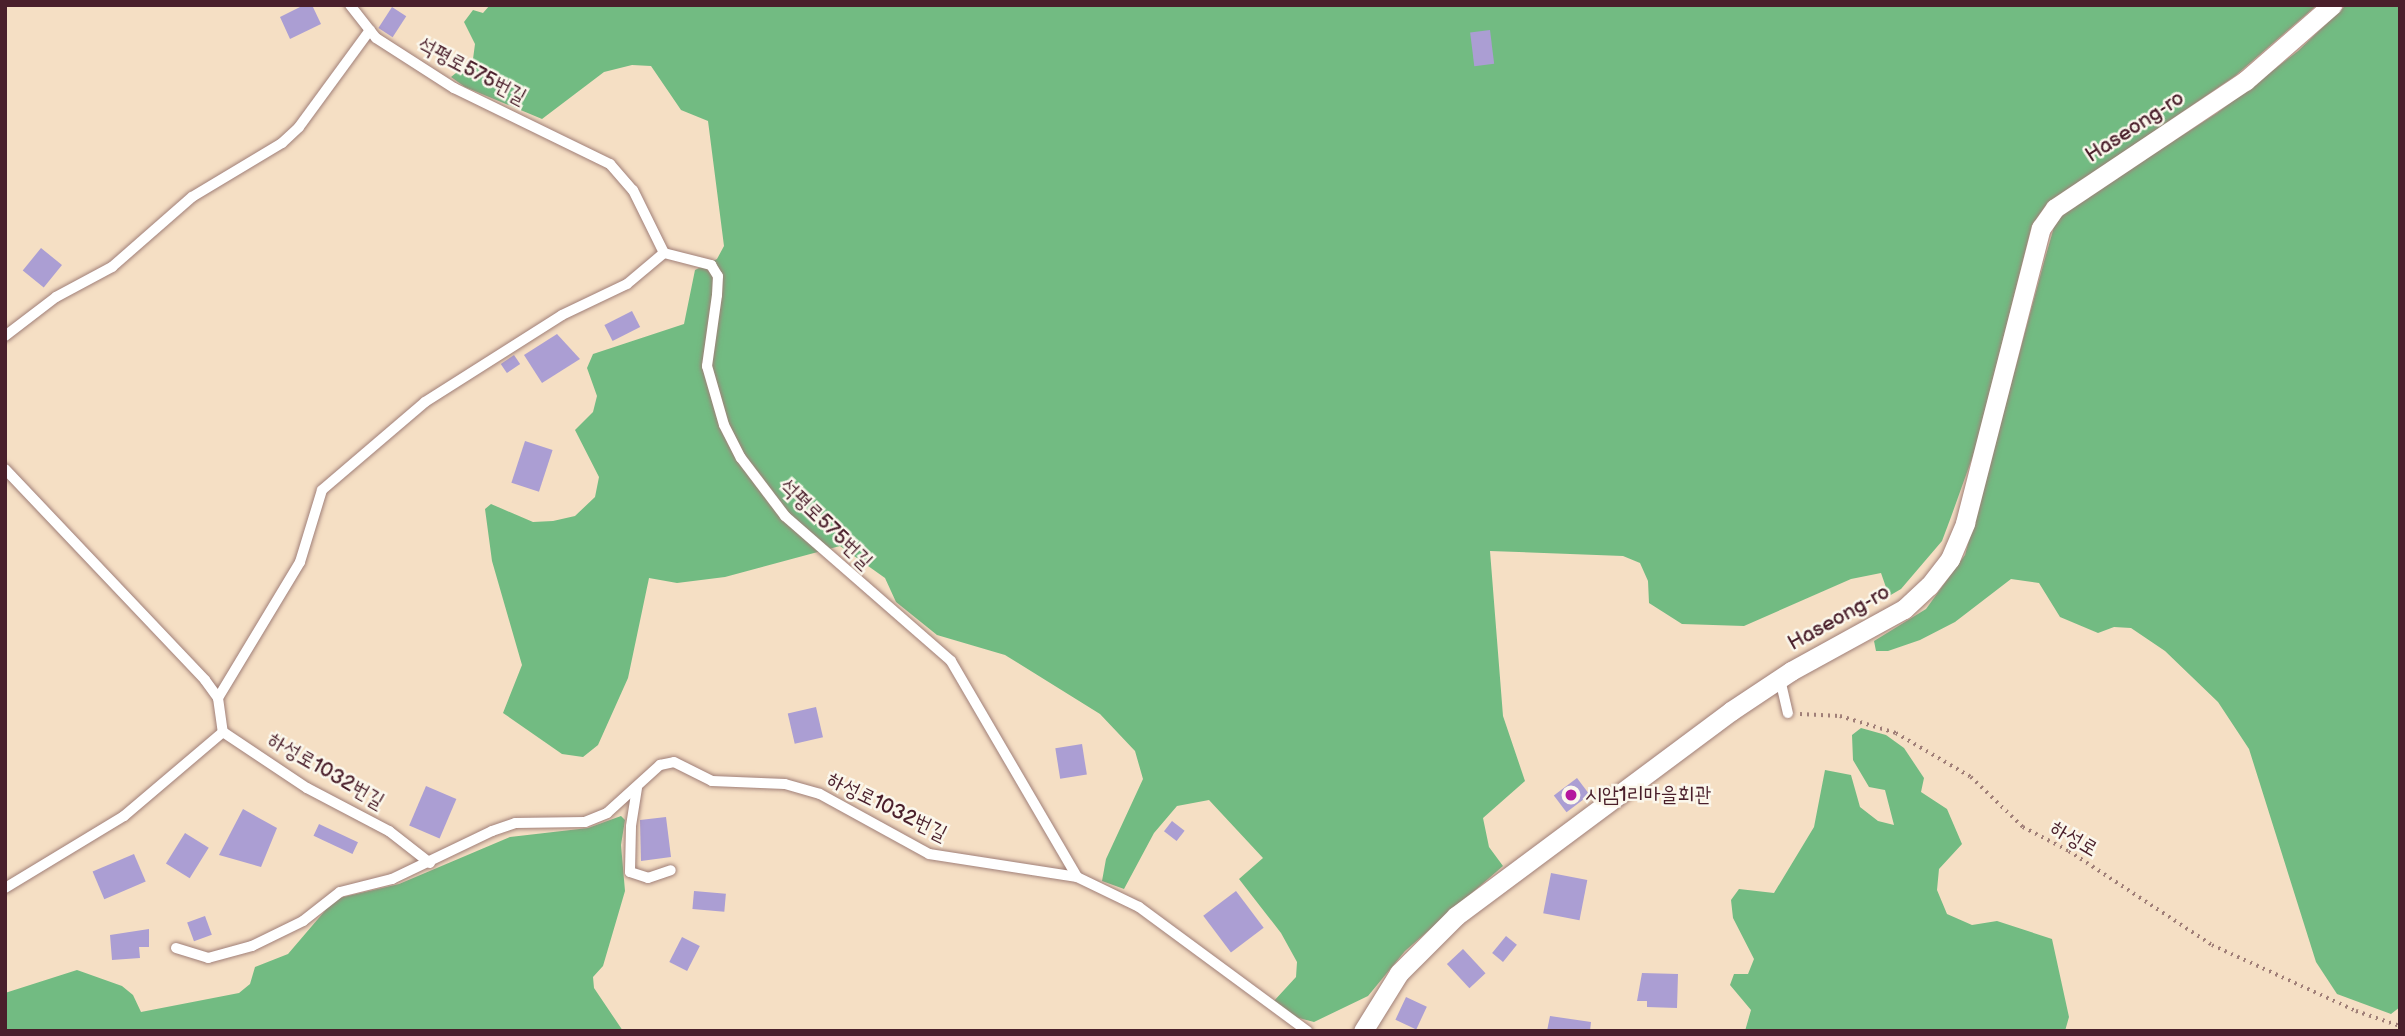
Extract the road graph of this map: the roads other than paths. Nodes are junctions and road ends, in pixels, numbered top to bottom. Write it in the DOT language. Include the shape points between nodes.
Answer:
graph roads {
  1 [pos="350,5"];
  2 [pos="2332,5"];
  3 [pos="370,30"];
  4 [pos="664,253"];
  5 [pos="5,336"];
  6 [pos="5,469"];
  7 [pos="1780,678"];
  8 [pos="218,698"];
  9 [pos="1788,713"];
  10 [pos="223,732"];
  11 [pos="638,788"];
  12 [pos="430,863"];
  13 [pos="671,870"];
  14 [pos="1077,877"];
  15 [pos="5,888"];
  16 [pos="176,947"];
  17 [pos="1307,1031"];
  18 [pos="1363,1031"];
  1 -- 3 [label="lane, 석평로575번길"];
  2 -- 7 [label="street, Haseong-ro" via="2245,81 2055,208 2042,228 1965,523 1950,559 1904,610"];
  3 -- 4 [label="lane, 석평로575번길" via="454,88 610,164 633,190"];
  3 -- 5 [label="lane" via="299,127 282,143 192,197 112,267 56,297"];
  4 -- 8 [label="lane" via="627,284 562,315 425,402 322,490 300,562"];
  4 -- 14 [label="lane, 석평로575번길" via="695,258 711,265 718,276 707,366 720,415 741,458 785,516 951,661"];
  6 -- 8 [label="lane" via="182,654"];
  7 -- 9 [label="lane"];
  7 -- 18 [label="street, Haseong-ro" via="1456,916 1399,973"];
  8 -- 10 [label="lane"];
  10 -- 12 [label="lane, 하성로1032번길" via="307,788 378,824"];
  10 -- 15 [label="lane" via="124,816"];
  11 -- 12 [label="lane, 하성로1032번길" via="614,808 585,822 515,823"];
  11 -- 13 [label="lane" via="629,852 631,872 648,878"];
  11 -- 14 [label="lane, 하성로1032번길" via="660,765 674,762 712,781 785,784 852,808 929,854"];
  12 -- 16 [label="lane" via="385,882 340,892 282,933 225,956 193,957"];
  14 -- 17 [label="lane, 하성로1032번길" via="1139,907"];
}
